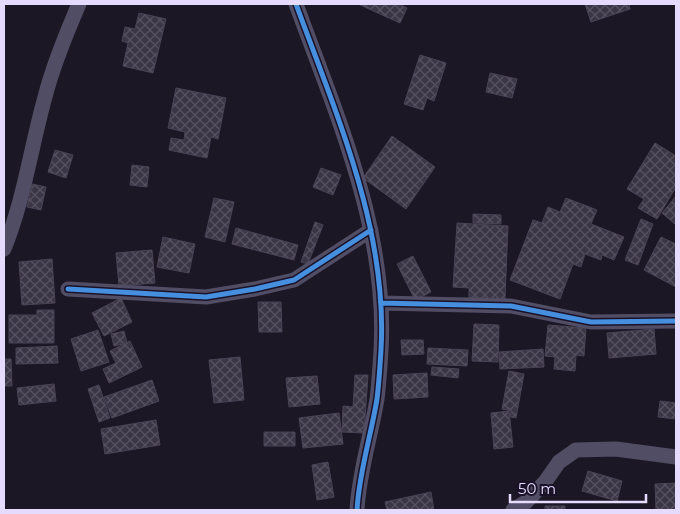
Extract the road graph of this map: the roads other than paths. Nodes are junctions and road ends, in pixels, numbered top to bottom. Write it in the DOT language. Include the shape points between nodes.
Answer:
graph roads {
  1 [pos="79,4"];
  2 [pos="296,4"];
  3 [pos="371,230"];
  4 [pos="4,249"];
  5 [pos="68,289"];
  6 [pos="381,303"];
  7 [pos="676,321"];
  8 [pos="676,457"];
  9 [pos="357,510"];
  10 [pos="512,510"];
  1 -- 4 [label="street" via="45,97"];
  2 -- 3 [label="street" via="353,163"];
  3 -- 5 [label="street" via="294,280 255,289 206,297"];
  3 -- 6 [label="street"];
  6 -- 7 [label="street" via="511,306 592,322"];
  6 -- 9 [label="street" via="377,398"];
  8 -- 10 [label="street" via="616,449 576,450 559,462 526,502"];
}
